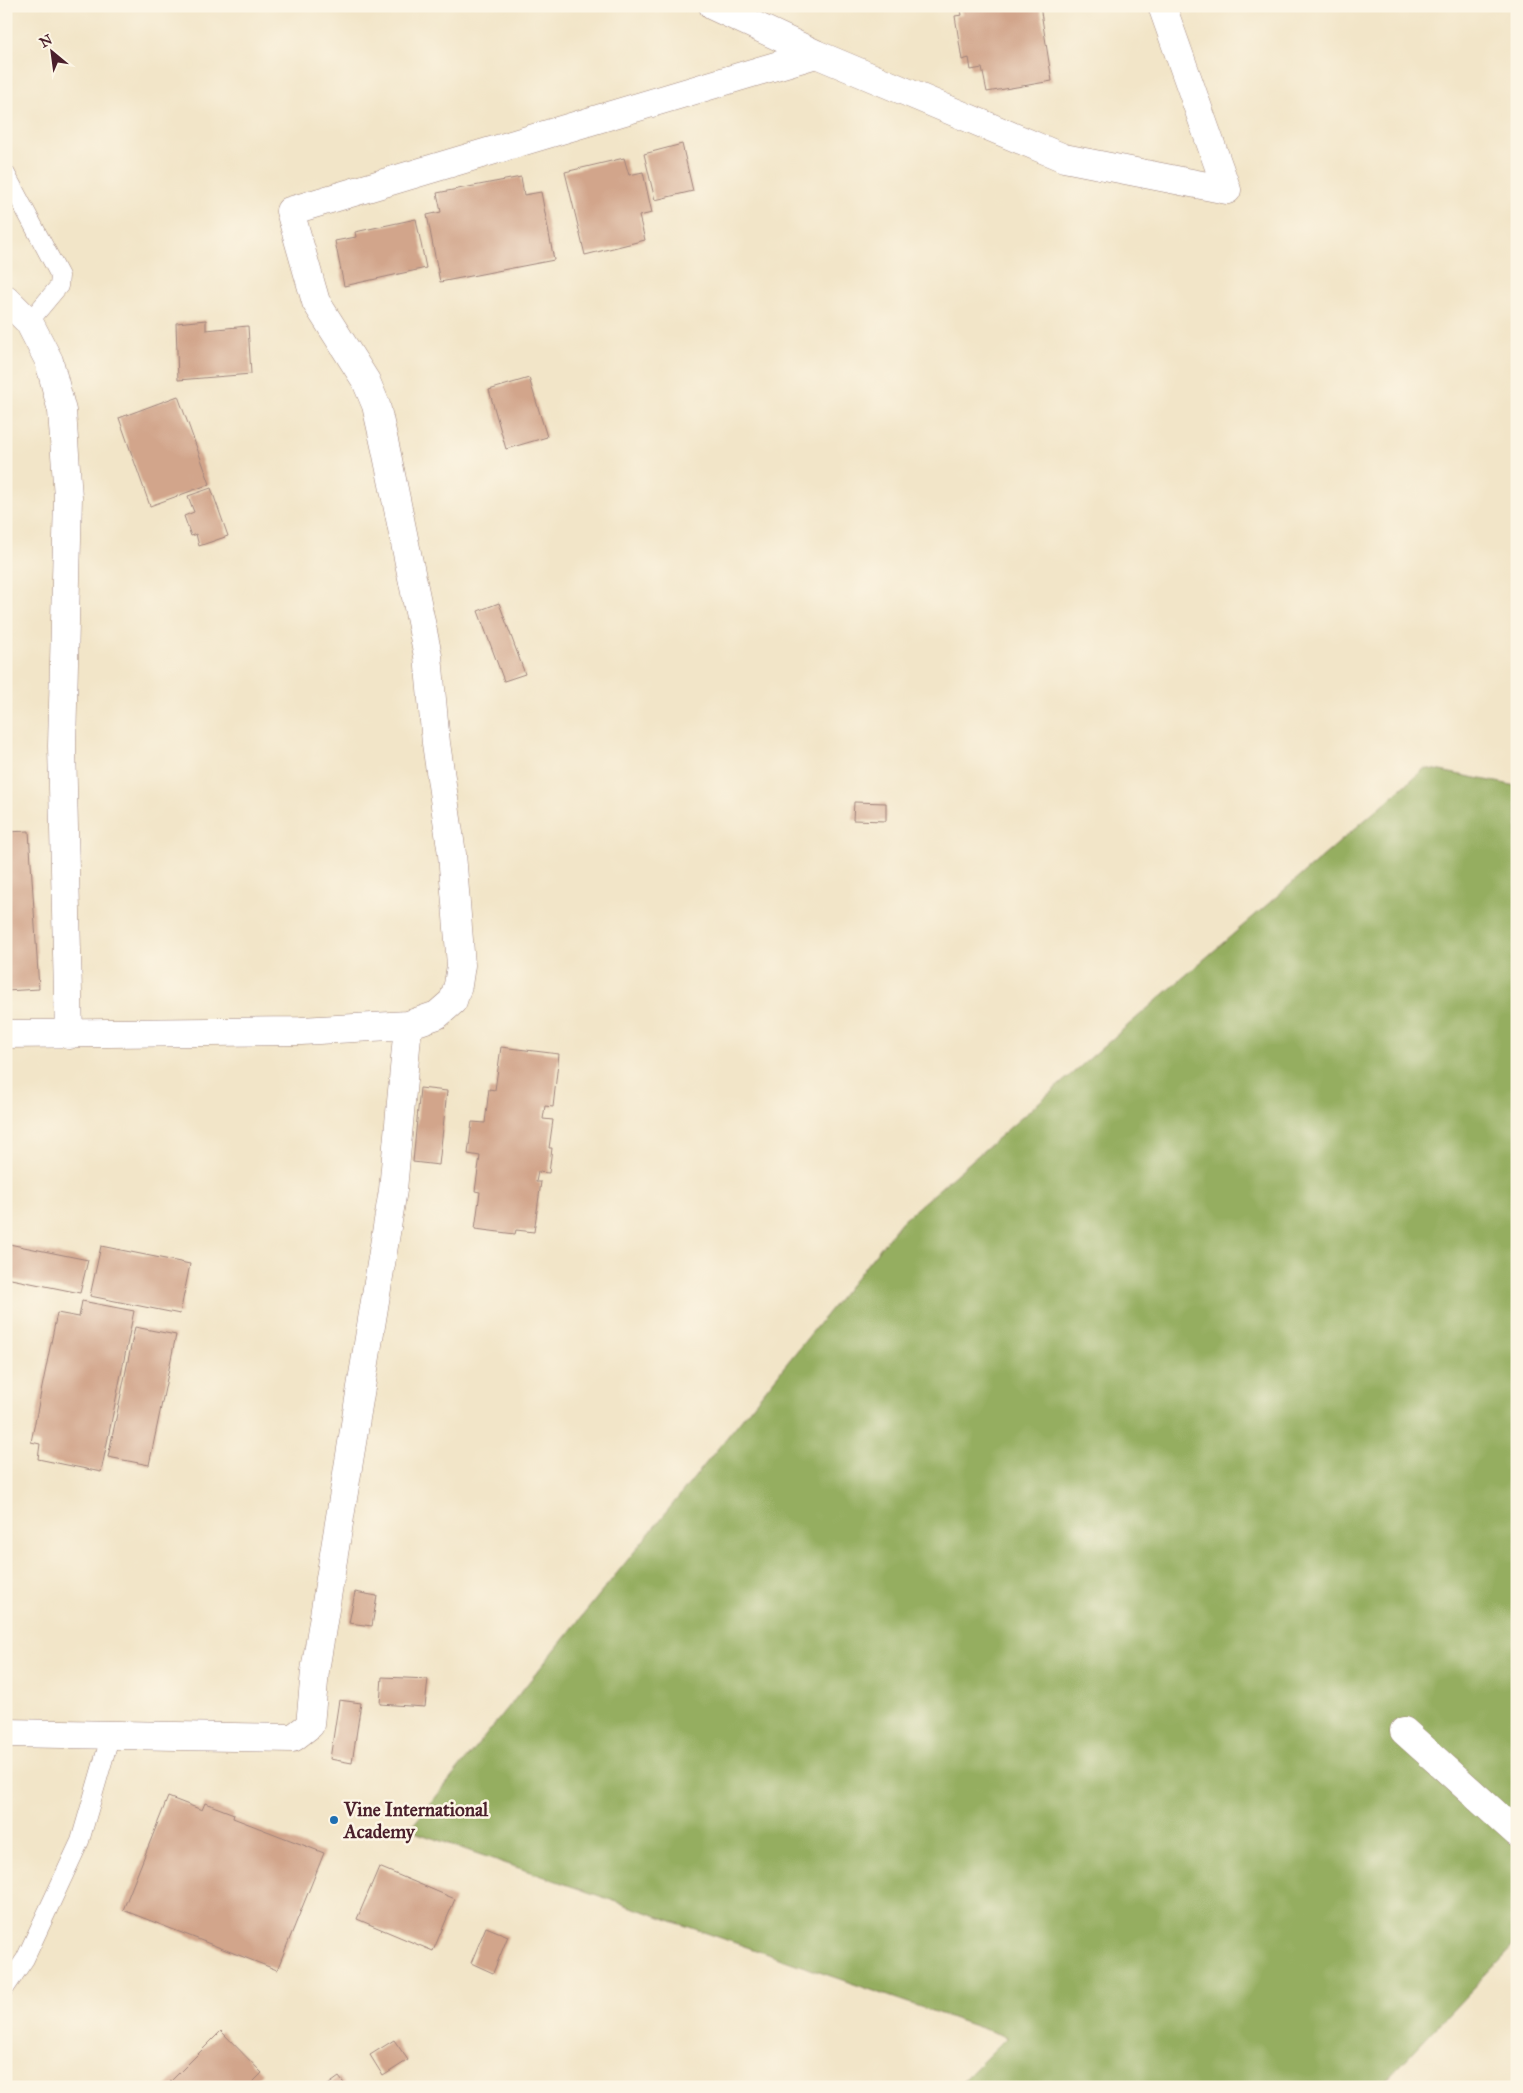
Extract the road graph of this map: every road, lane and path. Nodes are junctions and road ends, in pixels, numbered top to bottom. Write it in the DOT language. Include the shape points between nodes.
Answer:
graph roads {
  1 [pos="713,6"];
  2 [pos="1162,6"];
  3 [pos="816,54"];
  4 [pos="6,174"];
  5 [pos="6,299"];
  6 [pos="29,322"];
  7 [pos="408,1025"];
  8 [pos="6,1034"];
  9 [pos="69,1035"];
  10 [pos="1404,1731"];
  11 [pos="6,1733"];
  12 [pos="111,1734"];
  13 [pos="1517,1833"];
  14 [pos="6,1987"];
  1 -- 3 [label="street"];
  2 -- 3 [label="street" via="1227,190 1064,158"];
  3 -- 7 [label="street" via="290,211 316,302 354,361 376,405 428,656 436,743 452,854 461,965 452,1001 437,1015"];
  4 -- 6 [label="lane" via="60,276 59,286"];
  5 -- 6 [label="street"];
  6 -- 9 [label="street" via="48,361 62,411 68,497 62,746"];
  7 -- 9 [label="street" via="301,1031"];
  7 -- 12 [label="street" via="393,1190 315,1671 310,1725 293,1738"];
  8 -- 9 [label="street"];
  10 -- 13 [label="street"];
  11 -- 12 [label="street"];
  12 -- 14 [label="lane" via="80,1841 25,1959"];
}
